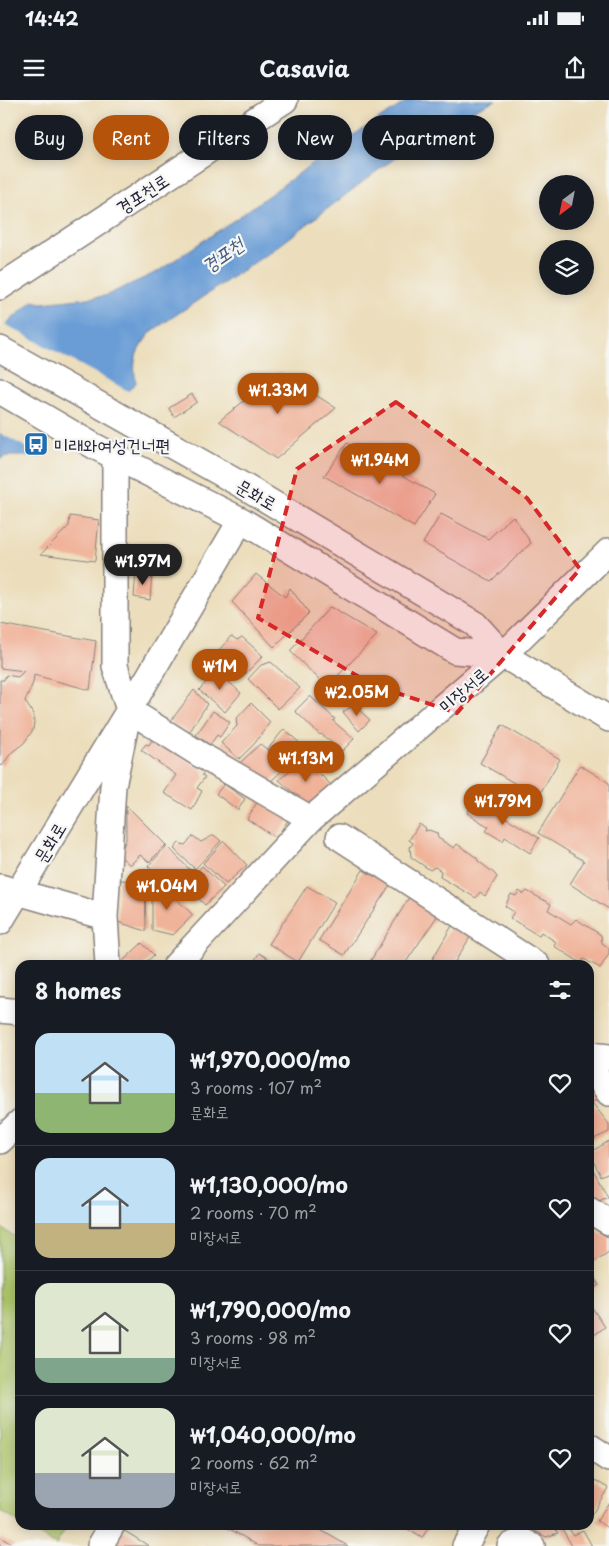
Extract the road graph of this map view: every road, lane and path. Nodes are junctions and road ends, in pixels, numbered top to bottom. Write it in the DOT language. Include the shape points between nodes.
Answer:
graph roads {
  1 [pos="285,100"];
  2 [pos="0,287"];
  3 [pos="0,349"];
  4 [pos="0,391"];
  5 [pos="104,451"];
  6 [pos="241,520"];
  7 [pos="609,552"];
  8 [pos="503,655"];
  9 [pos="129,710"];
  10 [pos="609,719"];
  11 [pos="311,819"];
  12 [pos="339,837"];
  13 [pos="9,890"];
  14 [pos="105,917"];
  15 [pos="0,922"];
  16 [pos="108,960"];
  17 [pos="181,960"];
  18 [pos="529,960"];
  19 [pos="0,1010"];
  20 [pos="15,1012"];
  21 [pos="594,1056"];
  22 [pos="609,1057"];
  23 [pos="594,1072"];
  24 [pos="609,1093"];
  25 [pos="15,1127"];
  26 [pos="0,1141"];
  27 [pos="594,1213"];
  28 [pos="609,1222"];
  29 [pos="594,1449"];
  30 [pos="609,1459"];
  31 [pos="109,1530"];
  32 [pos="475,1530"];
  33 [pos="100,1546"];
  34 [pos="465,1546"];
  35 [pos="510,1546"];
  36 [pos="532,1546"];
  1 -- 2 [label="street, 경포천로"];
  3 -- 8 [label="street, 문화로" via="247,488 475,624"];
  4 -- 5 [label="street, 문화로"];
  5 -- 6 [label="street, 문화로"];
  5 -- 9 [label="street" via="116,666"];
  6 -- 8 [label="street, 문화로" via="455,651"];
  6 -- 9 [label="street, 문화로"];
  7 -- 8 [label="street, 미장서로"];
  8 -- 10 [label="street, 문화로"];
  8 -- 11 [label="street, 미장서로"];
  9 -- 11 [label="street"];
  9 -- 13 [label="street, 문화로"];
  9 -- 14 [label="street" via="114,786"];
  11 -- 17 [label="street, 미장서로"];
  12 -- 18 [label="street"];
  13 -- 14 [label="street"];
  13 -- 15 [label="street, 문화로"];
  14 -- 16 [label="street"];
  19 -- 20 [label="street"];
  21 -- 22 [label="street"];
  23 -- 24 [label="street"];
  25 -- 26 [label="street"];
  27 -- 28 [label="street"];
  29 -- 30 [label="street"];
  31 -- 33 [label="street"];
  32 -- 34 [label="street"];
  35 -- 36 [label="street" via="522,1540"];
}
